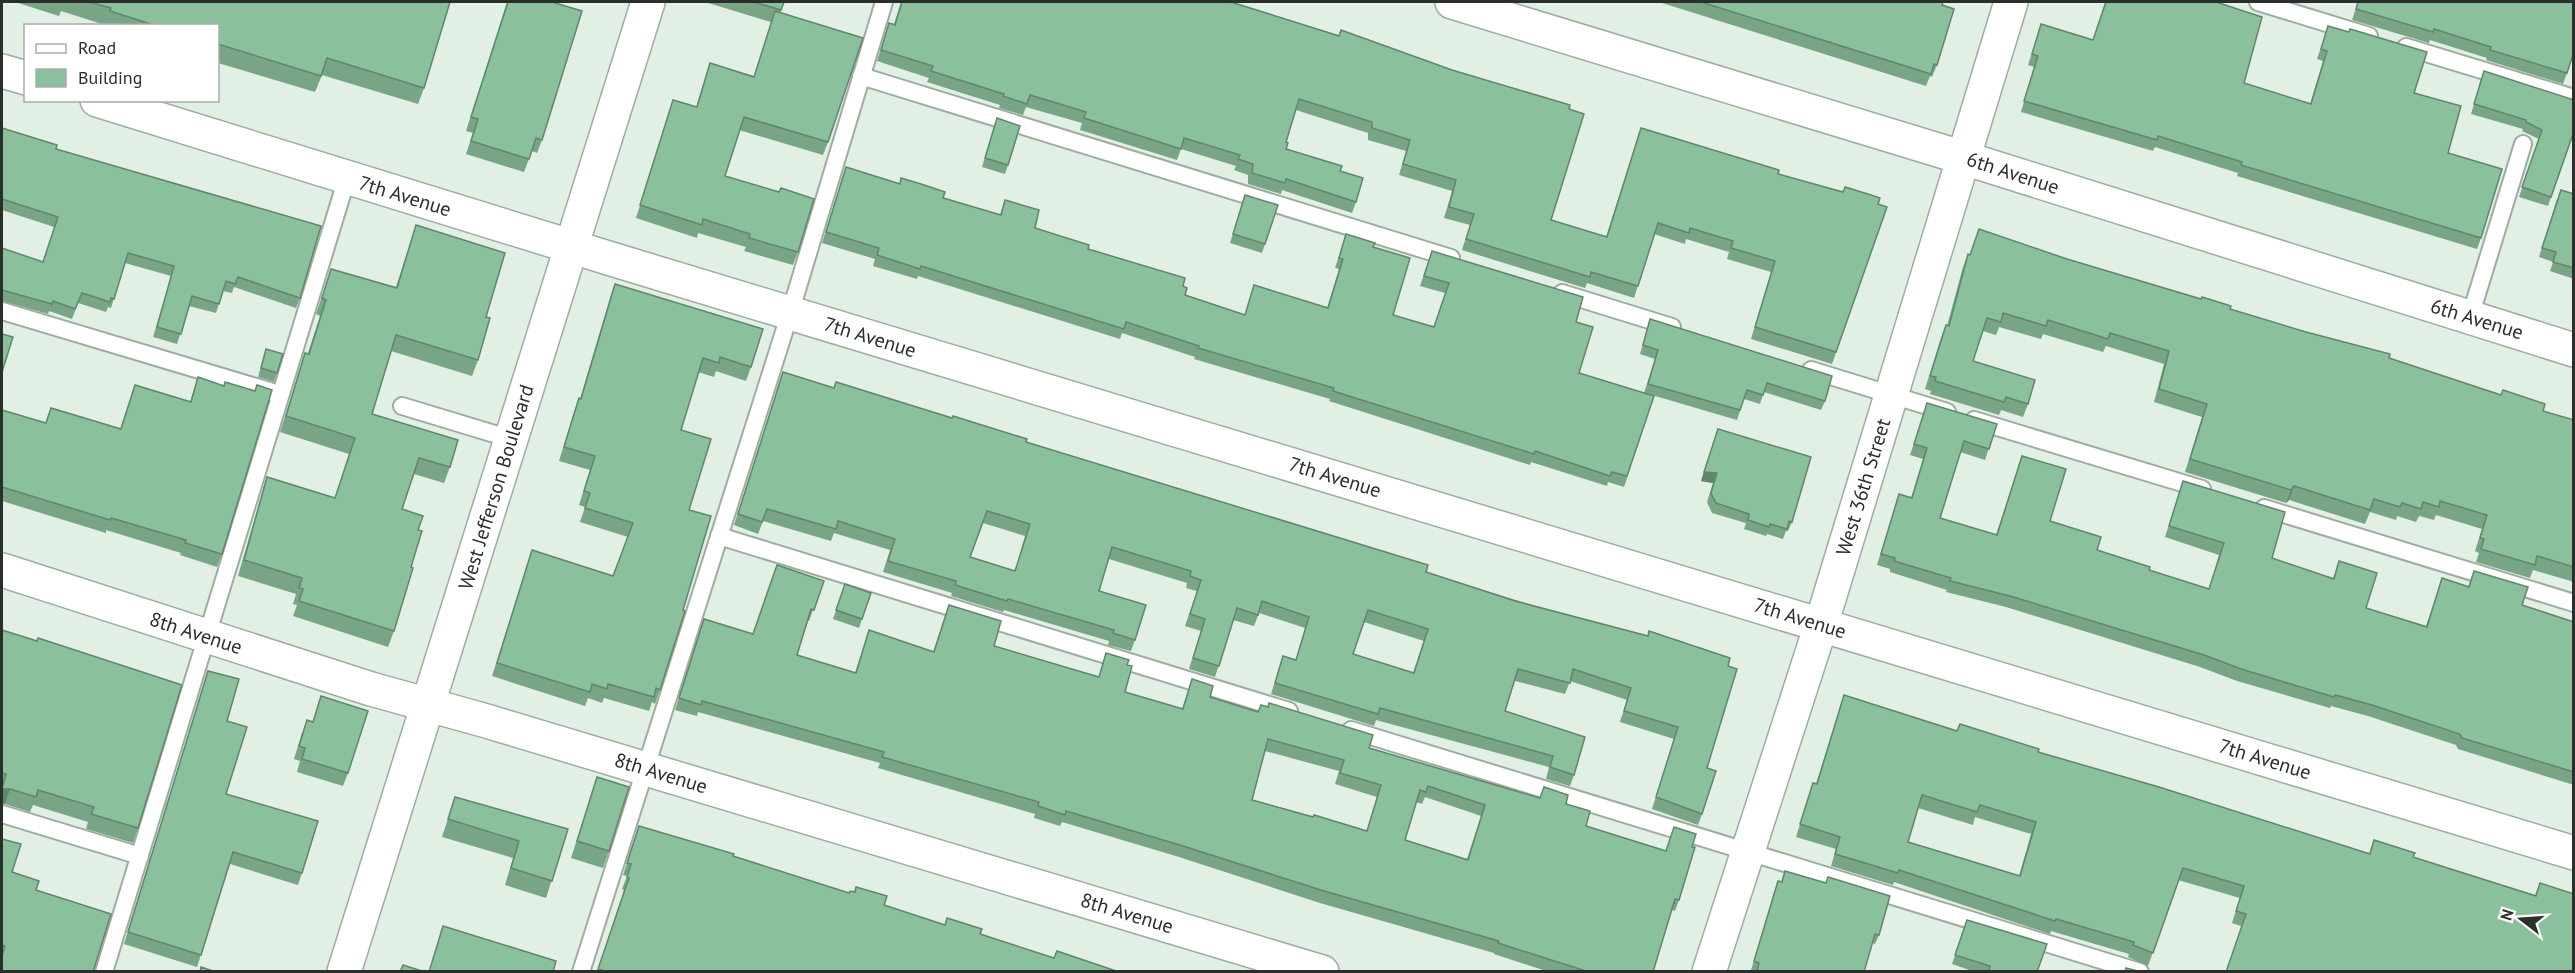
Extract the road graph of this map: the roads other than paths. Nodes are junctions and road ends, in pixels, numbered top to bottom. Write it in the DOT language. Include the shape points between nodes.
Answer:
graph roads {
  1 [pos="648,2"];
  2 [pos="884,2"];
  3 [pos="1452,2"];
  4 [pos="2011,2"];
  5 [pos="2258,2"];
  6 [pos="2,71"];
  7 [pos="861,76"];
  8 [pos="24,77"];
  9 [pos="2574,98"];
  10 [pos="103,102"];
  11 [pos="2523,144"];
  12 [pos="1964,158"];
  13 [pos="347,178"];
  14 [pos="571,245"];
  15 [pos="1468,264"];
  16 [pos="1548,288"];
  17 [pos="2,311"];
  18 [pos="790,313"];
  19 [pos="2470,317"];
  20 [pos="1685,331"];
  21 [pos="2574,350"];
  22 [pos="1800,366"];
  23 [pos="281,395"];
  24 [pos="1892,395"];
  25 [pos="402,406"];
  26 [pos="511,439"];
  27 [pos="2221,495"];
  28 [pos="2244,502"];
  29 [pos="719,536"];
  30 [pos="2,570"];
  31 [pos="2574,603"];
  32 [pos="1821,625"];
  33 [pos="207,636"];
  34 [pos="428,705"];
  35 [pos="1305,716"];
  36 [pos="1340,726"];
  37 [pos="646,768"];
  38 [pos="2,814"];
  39 [pos="1748,851"];
  40 [pos="2574,853"];
  41 [pos="140,856"];
  42 [pos="104,972"];
  43 [pos="344,972"];
  44 [pos="581,972"];
  45 [pos="1322,972"];
  46 [pos="1709,972"];
  47 [pos="2140,972"];
  1 -- 14 [label="street, West Jefferson Boulevard"];
  2 -- 7 [label="lane"];
  3 -- 12 [label="street, 6th Avenue"];
  4 -- 12 [label="street, West 36th Street"];
  5 -- 9 [label="lane"];
  6 -- 8 [label="street"];
  7 -- 15 [label="lane"];
  7 -- 18 [label="lane"];
  10 -- 13 [label="street, 7th Avenue"];
  11 -- 19 [label="lane"];
  12 -- 19 [label="street, 6th Avenue"];
  12 -- 24 [label="street, West 36th Street"];
  13 -- 14 [label="street, 7th Avenue"];
  13 -- 23 [label="lane"];
  14 -- 18 [label="street, 7th Avenue"];
  14 -- 26 [label="street, West Jefferson Boulevard"];
  16 -- 20 [label="lane"];
  17 -- 23 [label="lane"];
  18 -- 29 [label="lane"];
  18 -- 32 [label="street, 7th Avenue"];
  19 -- 21 [label="street, 6th Avenue"];
  22 -- 24 [label="lane"];
  23 -- 33 [label="lane"];
  24 -- 27 [label="lane"];
  24 -- 32 [label="street, West 36th Street"];
  25 -- 26 [label="lane"];
  26 -- 34 [label="street, West Jefferson Boulevard"];
  28 -- 31 [label="lane"];
  29 -- 35 [label="lane"];
  29 -- 37 [label="lane"];
  30 -- 33 [label="street, 8th Avenue"];
  32 -- 39 [label="street, West 36th Street"];
  32 -- 40 [label="street, 7th Avenue"];
  33 -- 34 [label="street, 8th Avenue"];
  33 -- 41 [label="lane"];
  34 -- 37 [label="street, 8th Avenue"];
  34 -- 43 [label="street, West Jefferson Boulevard"];
  36 -- 39 [label="lane"];
  37 -- 44 [label="lane"];
  37 -- 45 [label="street, 8th Avenue"];
  38 -- 41 [label="lane"];
  39 -- 46 [label="street, West 36th Street"];
  39 -- 47 [label="lane"];
  41 -- 42 [label="lane"];
}
